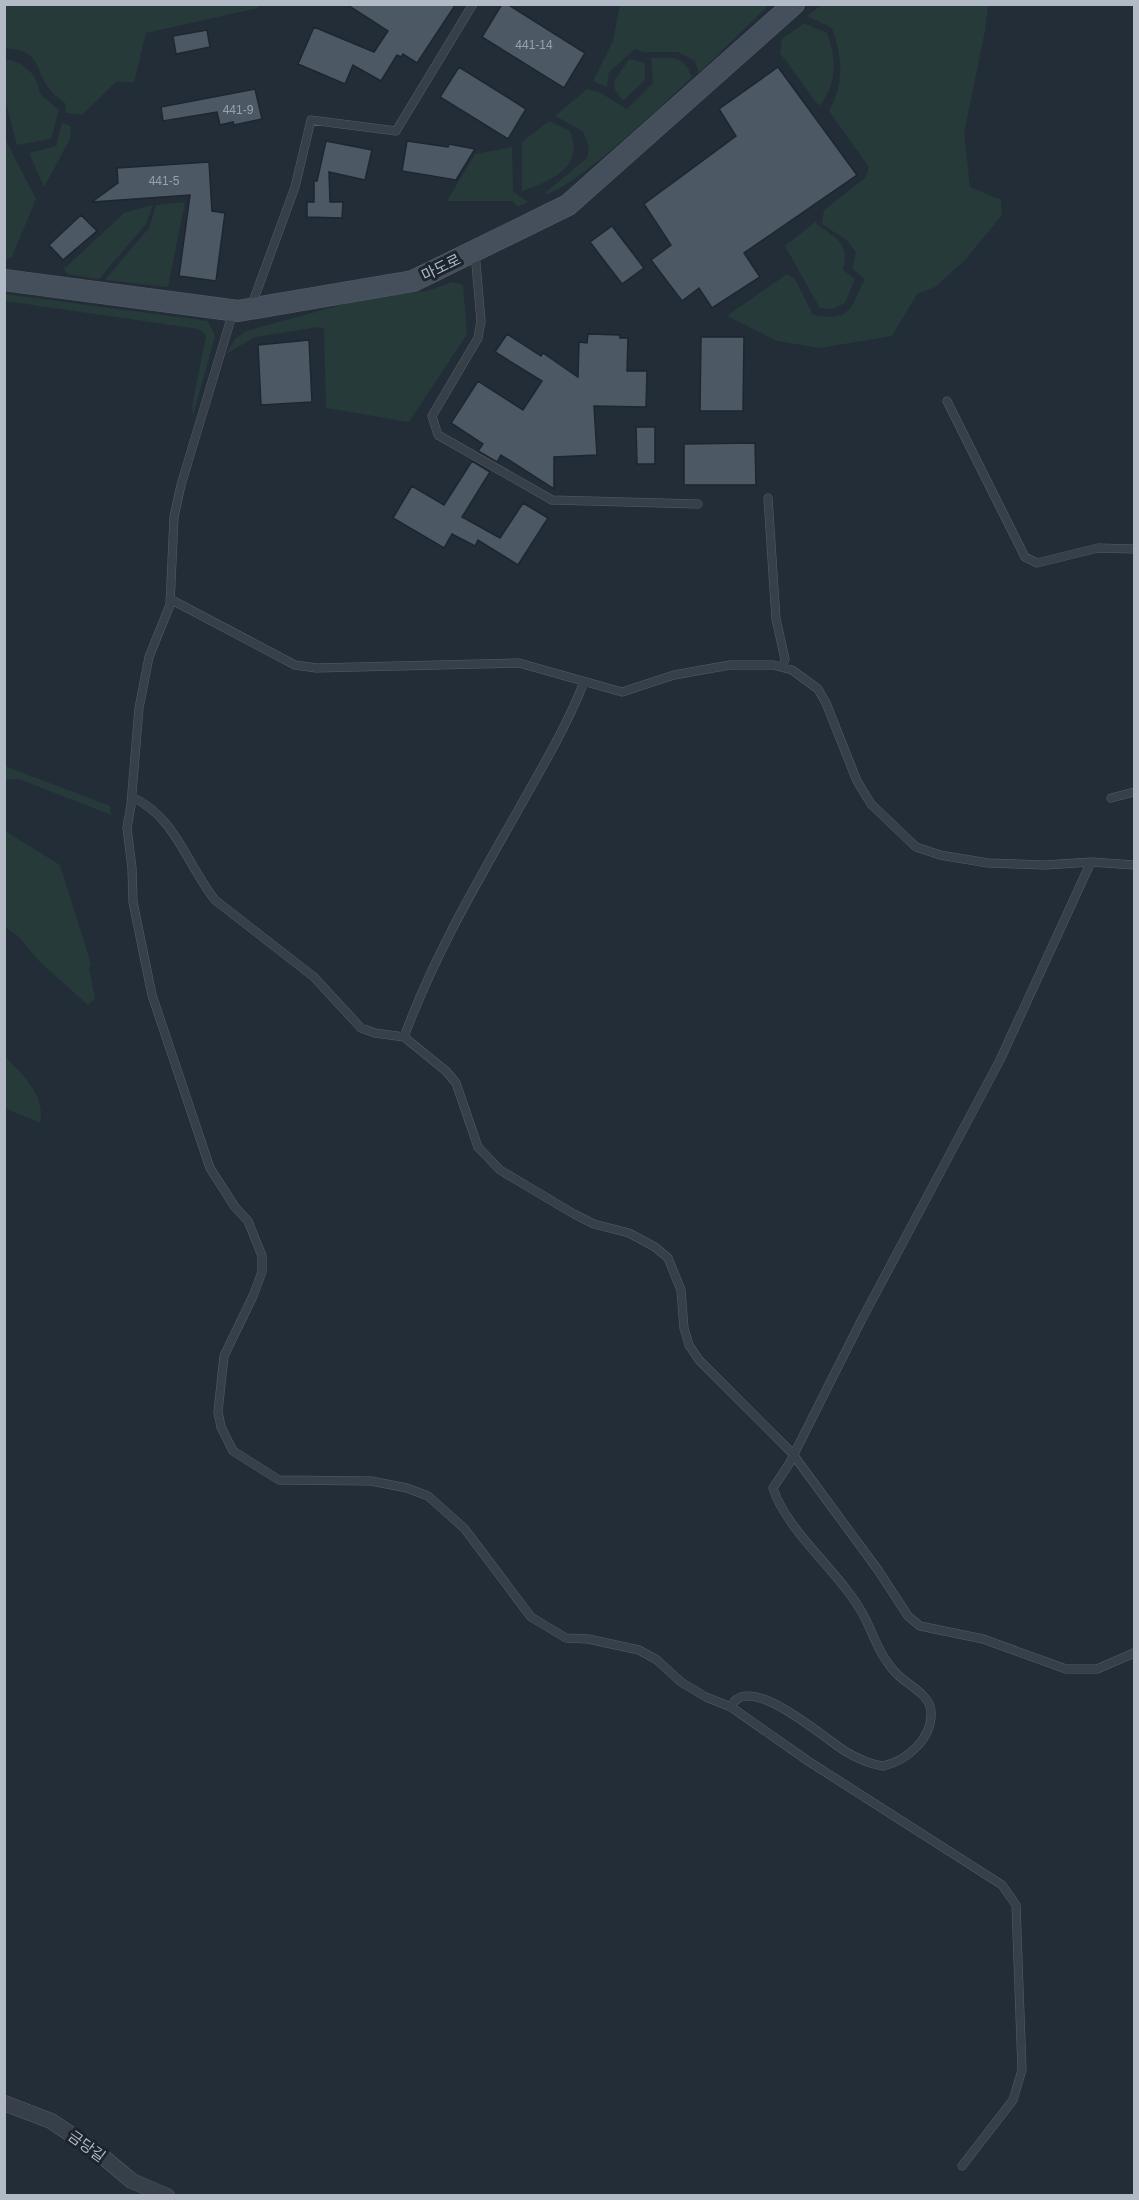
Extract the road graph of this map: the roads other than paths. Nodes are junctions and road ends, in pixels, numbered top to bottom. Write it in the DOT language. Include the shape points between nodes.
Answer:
graph roads {
  1 [pos="473,4"];
  2 [pos="794,4"];
  3 [pos="475,251"];
  4 [pos="4,280"];
  5 [pos="242,309"];
  6 [pos="947,401"];
  7 [pos="768,498"];
  8 [pos="698,504"];
  9 [pos="1134,549"];
  10 [pos="170,599"];
  11 [pos="782,667"];
  12 [pos="584,682"];
  13 [pos="1134,792"];
  14 [pos="132,797"];
  15 [pos="1111,798"];
  16 [pos="1091,862"];
  17 [pos="1134,866"];
  18 [pos="404,1037"];
  19 [pos="792,1453"];
  20 [pos="1134,1653"];
  21 [pos="731,1707"];
  22 [pos="4,2103"];
  23 [pos="962,2166"];
  24 [pos="167,2196"];
  1 -- 5 [label="lane" via="396,131 311,120 295,187"];
  2 -- 3 [label="main road, 마도로" via="568,205"];
  3 -- 5 [label="main road, 마도로" via="413,281"];
  3 -- 8 [label="lane" via="481,321 478,339 432,416 438,435 552,500"];
  4 -- 5 [label="main road, 마도로"];
  5 -- 10 [label="lane" via="181,485 174,517"];
  6 -- 9 [label="lane" via="1025,557 1037,563 1098,548"];
  7 -- 11 [label="lane" via="776,619 785,659"];
  10 -- 12 [label="lane" via="295,665 352,668 519,663"];
  10 -- 14 [label="lane" via="149,657 139,708"];
  11 -- 12 [label="lane" via="730,665 674,675 622,692"];
  11 -- 16 [label="lane" via="805,677 818,690 871,804 916,847 988,863"];
  12 -- 18 [label="lane" via="571,717 479,879 421,992"];
  13 -- 15 [label="lane"];
  14 -- 18 [label="lane" via="166,821 204,886 230,914 314,977 361,1028"];
  14 -- 21 [label="lane" via="126,828 133,902 152,995 210,1168 248,1221 262,1256 262,1272 224,1356 220,1375 220,1427 230,1446 279,1480 371,1481 428,1496 464,1528 539,1624 566,1638 639,1650 706,1698"];
  16 -- 17 [label="lane"];
  16 -- 19 [label="lane" via="1000,1060"];
  18 -- 19 [label="lane" via="456,1083 478,1147 500,1170 574,1215 629,1233 656,1246 668,1258 681,1290 689,1345 736,1400"];
  19 -- 20 [label="lane" via="908,1616 920,1626 982,1640 1066,1669 1097,1669"];
  19 -- 21 [label="lane" via="773,1488 776,1496 855,1603 872,1638 897,1674 928,1702 929,1724 921,1742 909,1755 883,1766 846,1752 779,1704 747,1695"];
  21 -- 23 [label="lane" via="1002,1885 1016,1905 1022,2070 1013,2100"];
  22 -- 24 [label="street, 금당길" via="51,2121 132,2181"];
}
